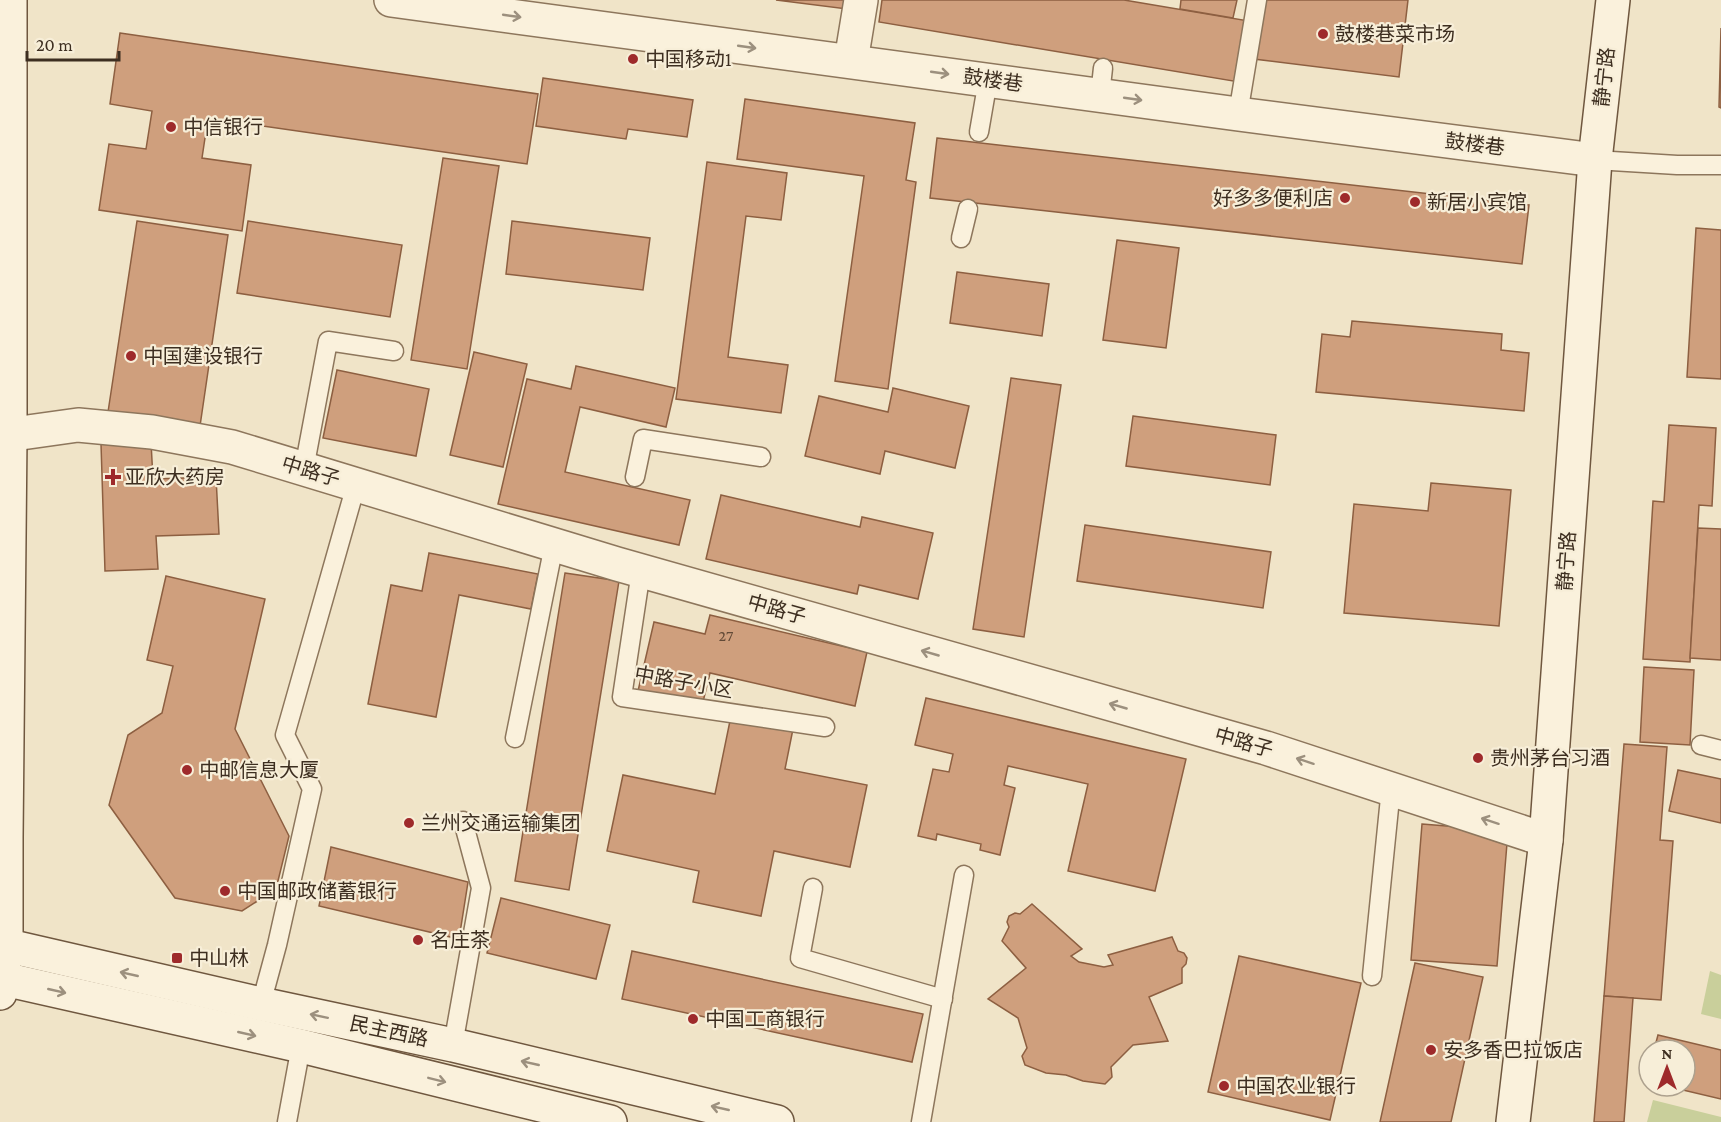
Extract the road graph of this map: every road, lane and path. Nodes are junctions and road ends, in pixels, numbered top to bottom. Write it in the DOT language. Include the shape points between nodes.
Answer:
graph roads {
  1 [pos="10,0"];
  2 [pos="391,0"];
  3 [pos="861,0"];
  4 [pos="1257,0"];
  5 [pos="1612,0"];
  6 [pos="474,5"];
  7 [pos="851,61"];
  8 [pos="987,80"];
  9 [pos="1238,114"];
  10 [pos="979,132"];
  11 [pos="1595,160"];
  12 [pos="1721,165"];
  13 [pos="968,209"];
  14 [pos="961,238"];
  15 [pos="394,351"];
  16 [pos="5,436"];
  17 [pos="760,457"];
  18 [pos="304,469"];
  19 [pos="635,477"];
  20 [pos="356,485"];
  21 [pos="554,545"];
  22 [pos="626,559"];
  23 [pos="825,727"];
  24 [pos="515,738"];
  25 [pos="1701,746"];
  26 [pos="1721,750"];
  27 [pos="1391,789"];
  28 [pos="463,821"];
  29 [pos="1546,840"];
  30 [pos="964,874"];
  31 [pos="813,888"];
  32 [pos="3,945"];
  33 [pos="1372,976"];
  34 [pos="1,983"];
  35 [pos="943,999"];
  36 [pos="261,1004"];
  37 [pos="453,1045"];
  38 [pos="301,1046"];
  39 [pos="287,1122"];
  40 [pos="610,1122"];
  41 [pos="777,1122"];
  42 [pos="921,1122"];
  43 [pos="1513,1122"];
  1 -- 16 [label="street"];
  2 -- 6 [label="street, 鼓楼巷"];
  3 -- 7 [label="street"];
  4 -- 9 [label="lane"];
  5 -- 11 [label="street, 静宁路"];
  6 -- 7 [label="street, 鼓楼巷, one-way"];
  7 -- 8 [label="street, 鼓楼巷, one-way"];
  8 -- 9 [label="street, 鼓楼巷, one-way" via="1102,82"];
  8 -- 10 [label="lane"];
  9 -- 11 [label="street, 鼓楼巷"];
  11 -- 12 [label="lane"];
  11 -- 29 [label="street, 静宁路"];
  13 -- 14 [label="lane"];
  15 -- 18 [label="lane" via="328,341"];
  16 -- 18 [label="street, 中路子" via="78,425 152,432 232,447"];
  16 -- 32 [label="street"];
  17 -- 19 [label="lane" via="642,439"];
  18 -- 20 [label="street, 中路子"];
  20 -- 21 [label="street, 中路子"];
  20 -- 36 [label="lane" via="285,735 312,789"];
  21 -- 22 [label="street, 中路子"];
  21 -- 24 [label="lane"];
  22 -- 23 [label="lane, 中路子小区" via="622,697"];
  27 -- 22 [label="street, 中路子, one-way" via="1266,748"];
  25 -- 26 [label="lane"];
  29 -- 27 [label="street, 中路子, one-way"];
  27 -- 33 [label="lane"];
  28 -- 37 [label="lane" via="480,888"];
  29 -- 43 [label="street, 静宁路"];
  30 -- 35 [label="lane"];
  31 -- 35 [label="lane" via="800,958"];
  32 -- 34 [label="street"];
  36 -- 32 [label="street, 民主西路, one-way"];
  34 -- 38 [label="street, 民主西路, one-way"];
  35 -- 42 [label="lane"];
  37 -- 36 [label="street, 民主西路, one-way"];
  41 -- 37 [label="street, 民主西路, one-way"];
  38 -- 39 [label="lane"];
  38 -- 40 [label="street, 民主西路, one-way"];
}
